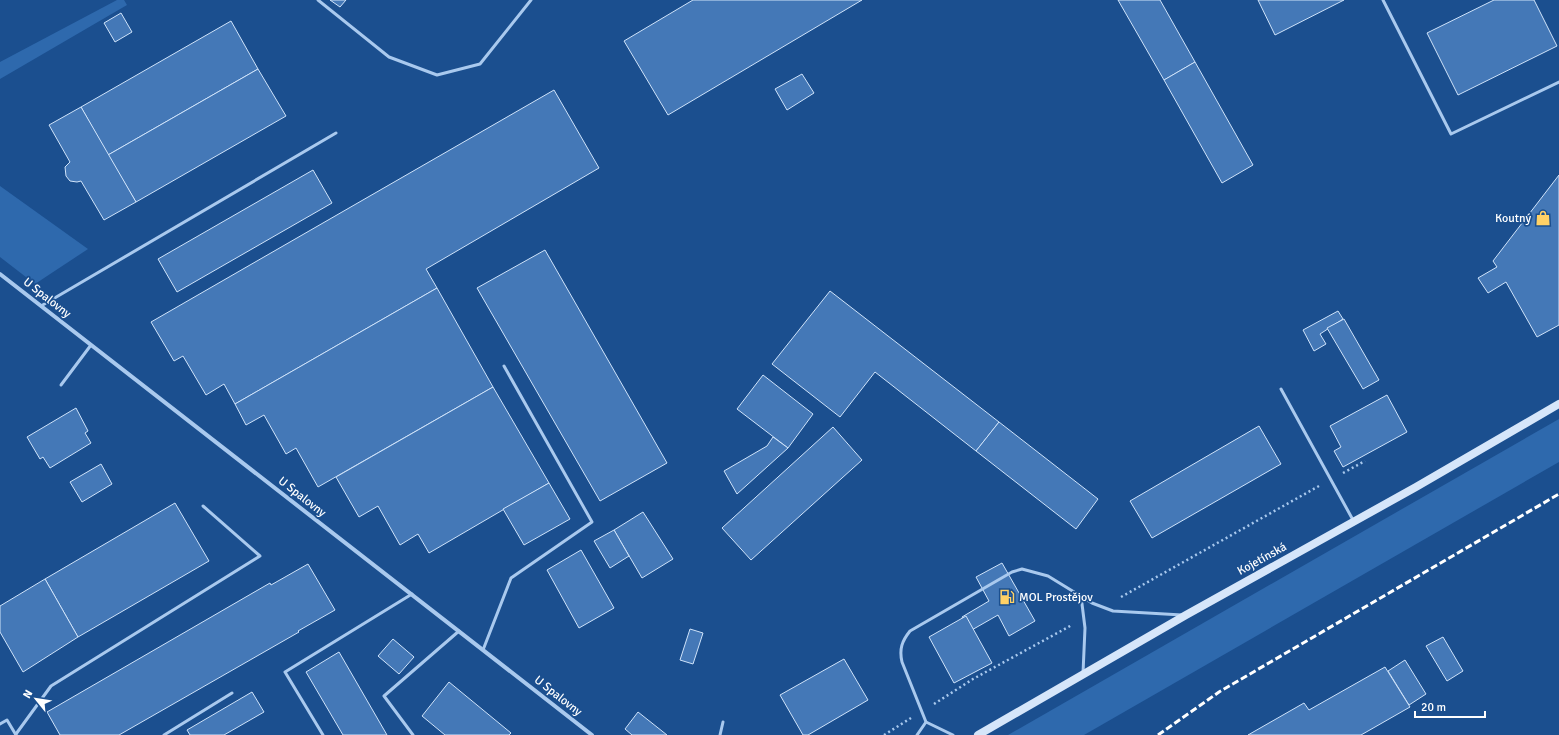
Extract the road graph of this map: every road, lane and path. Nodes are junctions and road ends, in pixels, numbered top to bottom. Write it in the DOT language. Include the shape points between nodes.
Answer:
graph roads {
  1 [pos="318,0"];
  2 [pos="531,0"];
  3 [pos="1383,0"];
  4 [pos="1559,82"];
  5 [pos="336,134"];
  6 [pos="0,274"];
  7 [pos="41,306"];
  8 [pos="91,345"];
  9 [pos="504,366"];
  10 [pos="61,384"];
  11 [pos="1281,389"];
  12 [pos="1559,404"];
  13 [pos="203,506"];
  14 [pos="1354,521"];
  15 [pos="412,594"];
  16 [pos="1081,596"];
  17 [pos="1186,615"];
  18 [pos="459,631"];
  19 [pos="483,650"];
  20 [pos="1083,674"];
  21 [pos="232,693"];
  22 [pos="723,722"];
  23 [pos="926,722"];
  24 [pos="0,724"];
  25 [pos="16,735"];
  26 [pos="164,735"];
  27 [pos="323,735"];
  28 [pos="413,735"];
  29 [pos="592,735"];
  30 [pos="720,735"];
  31 [pos="917,735"];
  32 [pos="953,735"];
  33 [pos="978,735"];
  1 -- 2 [label="lane" via="389,57 437,75 480,64"];
  3 -- 4 [label="lane" via="1451,134"];
  5 -- 7 [label="lane"];
  6 -- 7 [label="street, U Spalovny"];
  7 -- 8 [label="street, U Spalovny"];
  8 -- 10 [label="lane"];
  8 -- 15 [label="street, U Spalovny"];
  9 -- 19 [label="lane" via="592,522 511,578"];
  11 -- 14 [label="lane"];
  12 -- 14 [label="main road, Kojetínská"];
  13 -- 25 [label="lane" via="260,556 51,686"];
  14 -- 17 [label="main road, Kojetínská"];
  15 -- 18 [label="street, U Spalovny"];
  15 -- 27 [label="lane" via="285,672"];
  16 -- 17 [label="lane" via="1114,611"];
  16 -- 20 [label="lane" via="1085,628"];
  16 -- 23 [label="lane" via="1048,576 1022,569 1012,572 910,631 903,641 900,653"];
  17 -- 20 [label="main road, Kojetínská"];
  18 -- 19 [label="street, U Spalovny"];
  18 -- 28 [label="lane" via="384,696"];
  19 -- 29 [label="street, U Spalovny"];
  20 -- 33 [label="main road, Kojetínská"];
  21 -- 26 [label="lane"];
  22 -- 30 [label="lane"];
  23 -- 31 [label="lane"];
  23 -- 32 [label="lane"];
  24 -- 25 [label="lane" via="7,720"];
}
